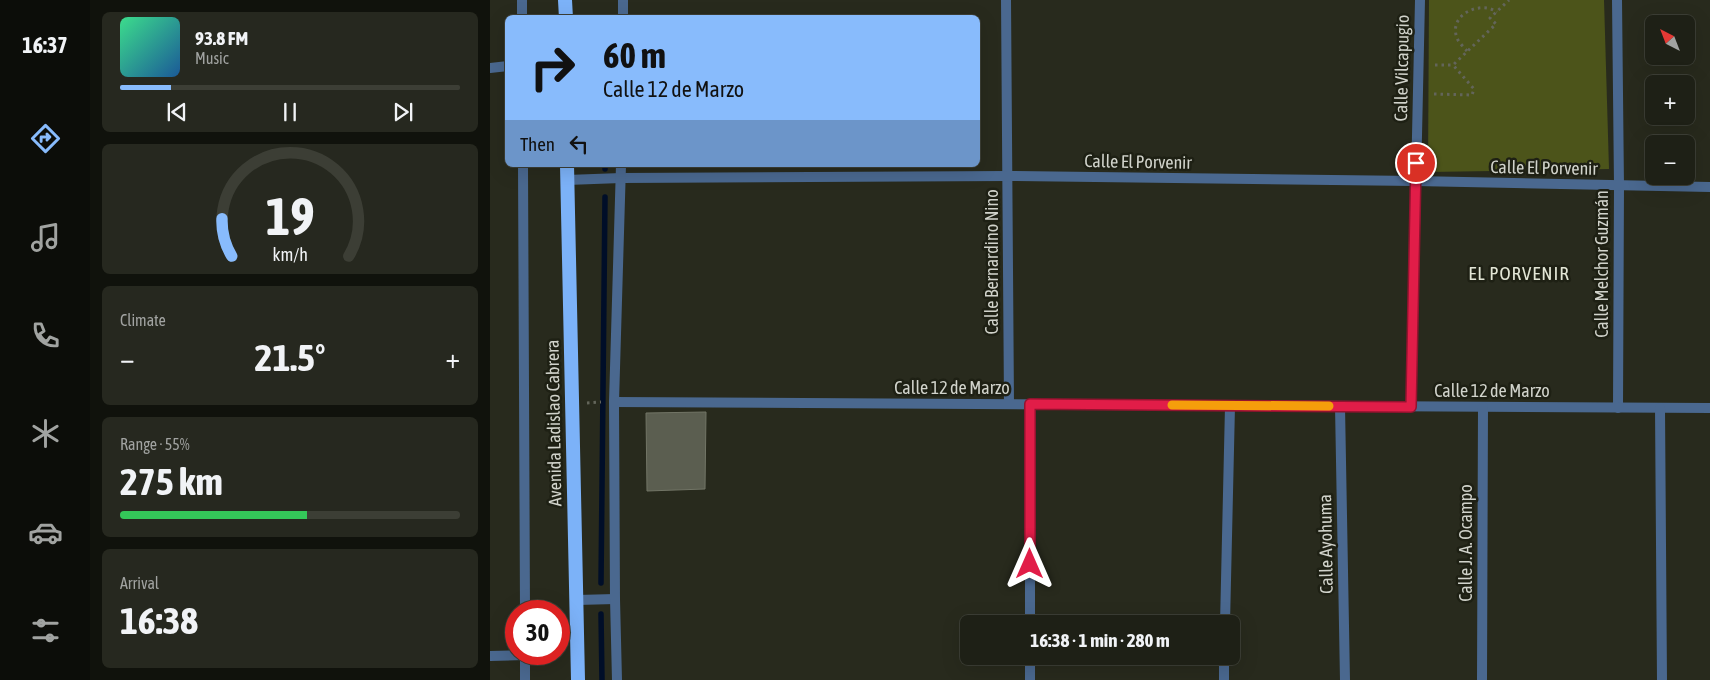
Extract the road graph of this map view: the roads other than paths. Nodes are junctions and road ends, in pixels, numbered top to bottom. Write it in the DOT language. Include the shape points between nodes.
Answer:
graph roads {
  1 [pos="522,0"];
  2 [pos="566,0"];
  3 [pos="623,0"];
  4 [pos="1006,0"];
  5 [pos="1420,0"];
  6 [pos="1617,0"];
  7 [pos="522,15"];
  8 [pos="566,15"];
  9 [pos="623,15"];
  10 [pos="505,66"];
  11 [pos="490,68"];
  12 [pos="523,167"];
  13 [pos="567,167"];
  14 [pos="621,167"];
  15 [pos="1008,176"];
  16 [pos="621,178"];
  17 [pos="567,180"];
  18 [pos="1415,181"];
  19 [pos="1619,186"];
  20 [pos="1710,187"];
  21 [pos="609,402"];
  22 [pos="1008,404"];
  23 [pos="1030,404"];
  24 [pos="1230,406"];
  25 [pos="1340,406"];
  26 [pos="1411,407"];
  27 [pos="1483,407"];
  28 [pos="1618,408"];
  29 [pos="1660,408"];
  30 [pos="1710,408"];
  31 [pos="615,599"];
  32 [pos="525,600"];
  33 [pos="577,600"];
  34 [pos="1030,615"];
  35 [pos="1225,615"];
  36 [pos="505,655"];
  37 [pos="490,656"];
  38 [pos="525,665"];
  39 [pos="1030,665"];
  40 [pos="1224,665"];
  41 [pos="525,680"];
  42 [pos="578,680"];
  43 [pos="617,680"];
  44 [pos="1030,680"];
  45 [pos="1224,680"];
  46 [pos="1346,680"];
  47 [pos="1482,680"];
  48 [pos="1662,680"];
  1 -- 7 [label="street"];
  2 -- 8 [label="highway"];
  3 -- 9 [label="street"];
  4 -- 15 [label="street, Calle Bernardino Nino"];
  5 -- 18 [label="street, Calle Vilcapugio"];
  6 -- 19 [label="street, Calle Melchor Guzmán"];
  10 -- 11 [label="street"];
  12 -- 32 [label="street"];
  13 -- 17 [label="highway, Avenida Ladislao Cabrera"];
  14 -- 16 [label="street"];
  15 -- 16 [label="street, Calle El Porvenir"];
  15 -- 18 [label="street, Calle El Porvenir"];
  15 -- 22 [label="street, Calle Bernardino Nino"];
  16 -- 17 [label="street, Calle El Porvenir"];
  16 -- 21 [label="street"];
  17 -- 33 [label="highway, Avenida Ladislao Cabrera"];
  18 -- 19 [label="street, Calle El Porvenir"];
  18 -- 26 [label="street, Calle Vilcapugio"];
  19 -- 20 [label="street, Calle El Porvenir"];
  19 -- 28 [label="street, Calle Melchor Guzmán"];
  21 -- 22 [label="street, Calle 12 de Marzo"];
  21 -- 31 [label="street"];
  22 -- 23 [label="street, Calle 12 de Marzo"];
  23 -- 24 [label="street, Calle 12 de Marzo"];
  23 -- 34 [label="street"];
  24 -- 25 [label="street, Calle 12 de Marzo"];
  24 -- 35 [label="street"];
  25 -- 26 [label="street, Calle 12 de Marzo"];
  25 -- 46 [label="street, Calle Ayohuma"];
  26 -- 27 [label="street, Calle 12 de Marzo"];
  27 -- 28 [label="street, Calle 12 de Marzo"];
  27 -- 47 [label="street, Calle J. A. Ocampo"];
  28 -- 29 [label="street, Calle 12 de Marzo"];
  29 -- 30 [label="street, Calle 12 de Marzo"];
  29 -- 48 [label="street"];
  31 -- 33 [label="street"];
  31 -- 43 [label="street"];
  33 -- 42 [label="highway, Avenida Ladislao Cabrera"];
  36 -- 37 [label="street"];
  38 -- 41 [label="street"];
  39 -- 44 [label="street"];
  40 -- 45 [label="street"];
}
